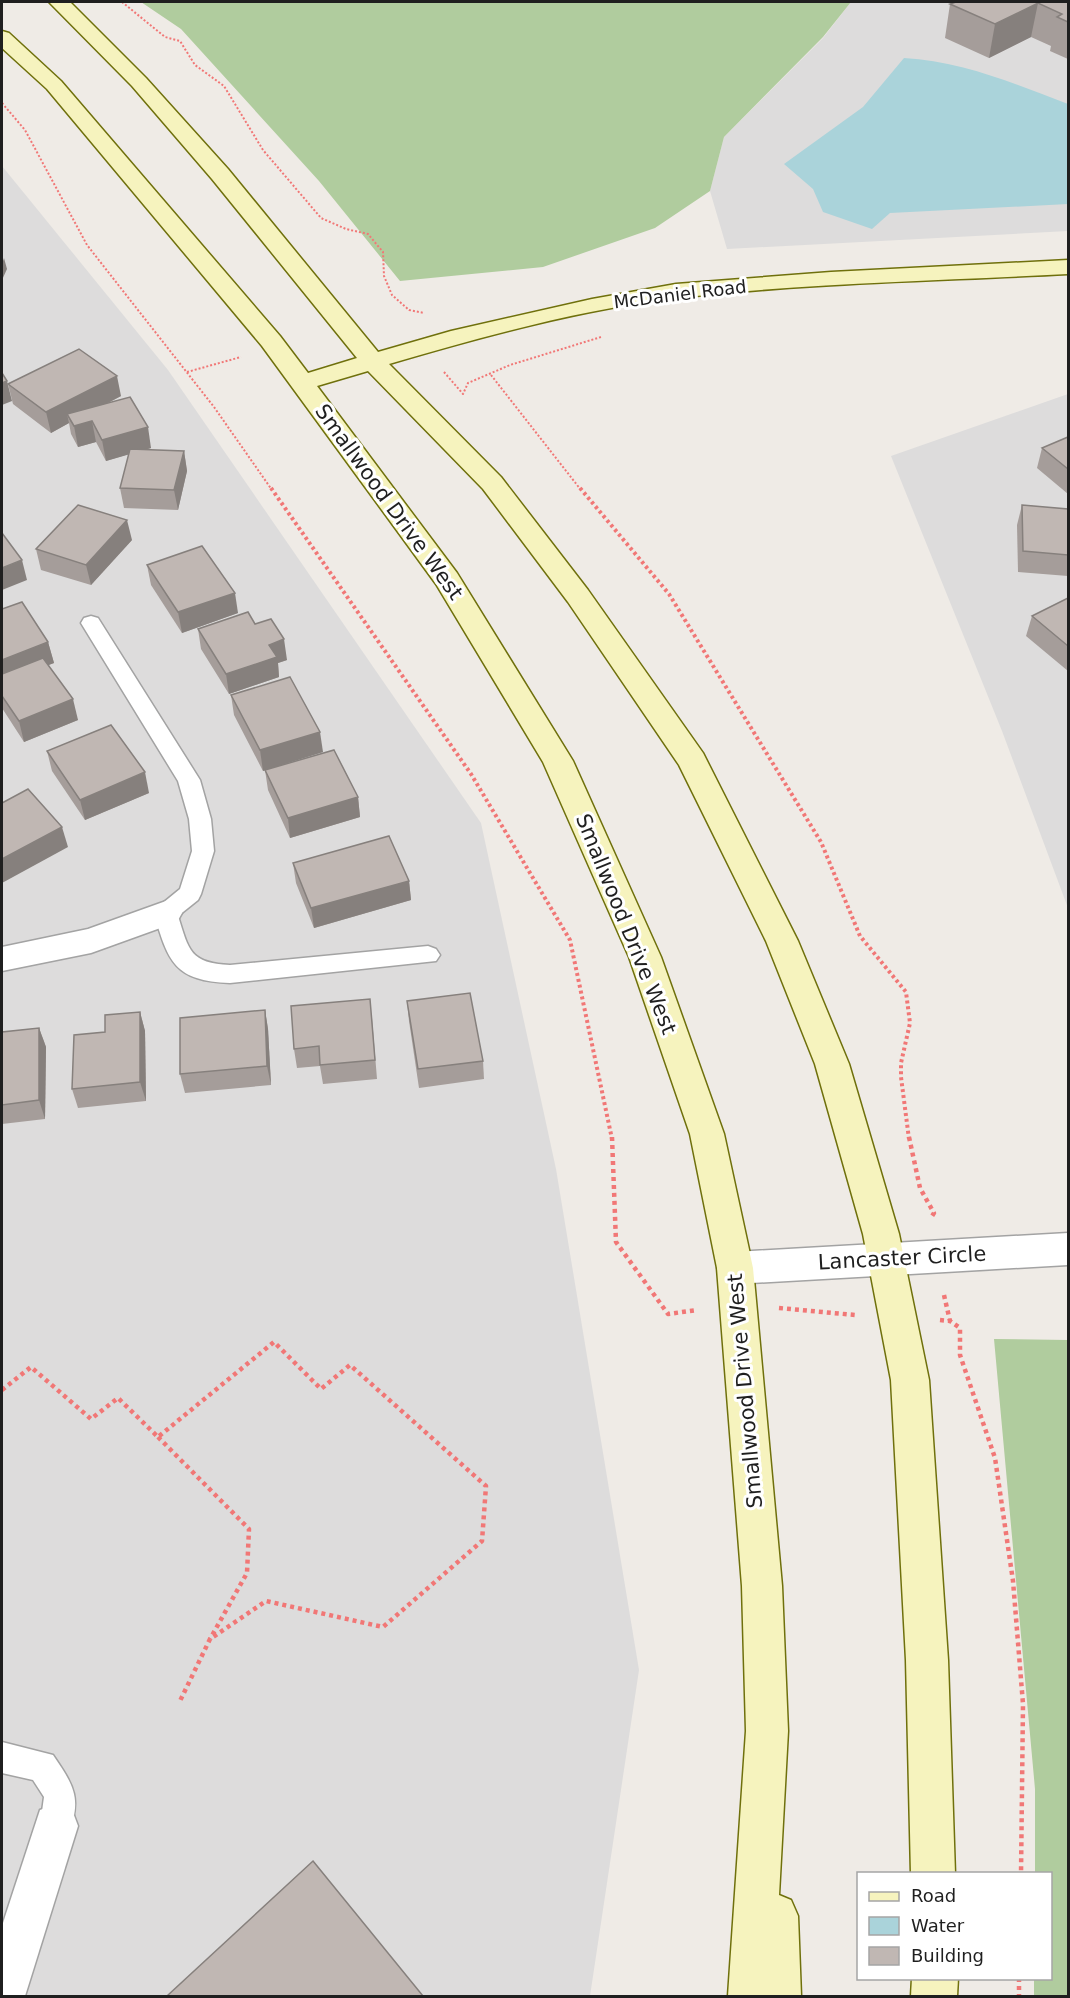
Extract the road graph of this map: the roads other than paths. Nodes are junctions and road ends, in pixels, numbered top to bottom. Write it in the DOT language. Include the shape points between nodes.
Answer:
graph roads {
  1 [pos="58,2"];
  2 [pos="2,37"];
  3 [pos="1068,267"];
  4 [pos="372,361"];
  5 [pos="301,383"];
  6 [pos="91,623"];
  7 [pos="166,913"];
  8 [pos="428,955"];
  9 [pos="2,959"];
  10 [pos="1068,1250"];
  11 [pos="886,1258"];
  12 [pos="737,1287"];
  13 [pos="767,1731"];
  14 [pos="2,1758"];
  15 [pos="56,1826"];
  16 [pos="933,1872"];
  17 [pos="935,1980"];
  18 [pos="2,1996"];
  19 [pos="752,1996"];
  20 [pos="778,1996"];
  21 [pos="934,1996"];
  1 -- 4 [label="main road" via="139,82 220,174"];
  2 -- 5 [label="main road, Smallwood Drive West" via="54,85 271,341"];
  3 -- 4 [label="main road, McDaniel Road" via="676,291 451,338"];
  4 -- 5 [label="main road, McDaniel Road"];
  4 -- 11 [label="main road" via="492,483 578,596 692,761 782,941 832,1064"];
  5 -- 12 [label="main road, Smallwood Drive West" via="447,579 558,761 645,957 704,1123"];
  6 -- 7 [label="lane" via="189,780 200,819 203,850 190,894"];
  7 -- 8 [label="lane" via="177,952 189,967 206,974"];
  7 -- 9 [label="street" via="91,940"];
  10 -- 11 [label="street, Lancaster Circle"];
  11 -- 12 [label="street, Lancaster Circle"];
  11 -- 16 [label="main road" via="910,1380 927,1660"];
  12 -- 13 [label="main road, Smallwood Drive West" via="761,1575"];
  13 -- 19 [label="main road, Smallwood Drive West"];
  13 -- 20 [label="main road"];
  14 -- 15 [label="lane" via="42,1766 60,1794"];
  15 -- 18 [label="street"];
  17 -- 21 [label="main road"];
}
